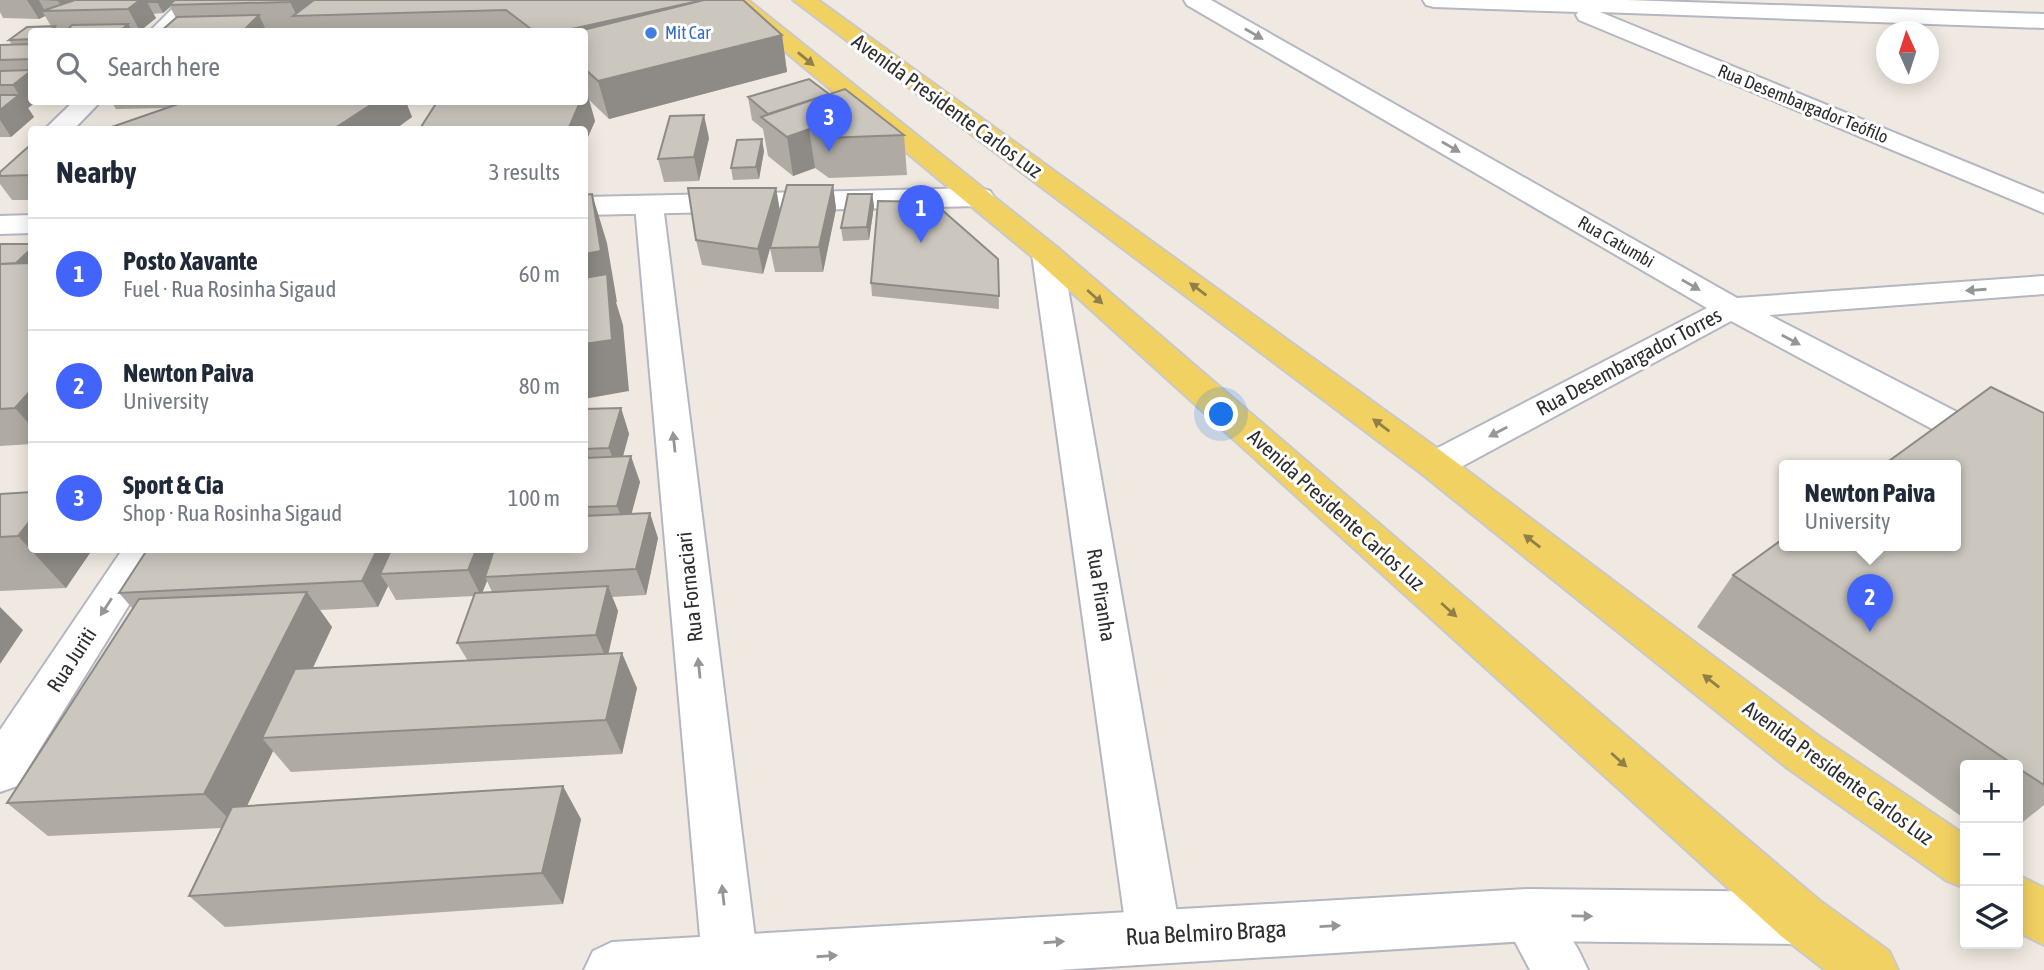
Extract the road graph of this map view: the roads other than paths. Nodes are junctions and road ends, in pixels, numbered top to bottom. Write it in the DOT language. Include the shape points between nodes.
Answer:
graph roads {
  1 [pos="194,0"];
  2 [pos="734,0"];
  3 [pos="804,0"];
  4 [pos="1195,0"];
  5 [pos="1434,0"];
  6 [pos="1662,4"];
  7 [pos="1563,5"];
  8 [pos="1950,18"];
  9 [pos="2044,22"];
  10 [pos="164,28"];
  11 [pos="2032,44"];
  12 [pos="84,105"];
  13 [pos="61,126"];
  14 [pos="1069,194"];
  15 [pos="980,197"];
  16 [pos="2044,204"];
  17 [pos="649,205"];
  18 [pos="588,206"];
  19 [pos="28,224"];
  20 [pos="0,225"];
  21 [pos="1047,254"];
  22 [pos="2044,285"];
  23 [pos="1731,308"];
  24 [pos="1436,465"];
  25 [pos="2044,473"];
  26 [pos="141,553"];
  27 [pos="0,771"];
  28 [pos="1960,861"];
  29 [pos="2023,904"];
  30 [pos="1528,915"];
  31 [pos="1800,918"];
  32 [pos="2044,919"];
  33 [pos="1154,936"];
  34 [pos="730,966"];
  35 [pos="612,970"];
  36 [pos="1560,970"];
  37 [pos="1870,970"];
  1 -- 10 [label="street"];
  2 -- 15 [label="main road, Avenida Presidente Carlos Luz, one-way"];
  3 -- 14 [label="main road, Avenida Presidente Carlos Luz"];
  4 -- 23 [label="street, Rua Catumbi, one-way"];
  5 -- 7 [label="street"];
  6 -- 7 [label="street"];
  6 -- 8 [label="street"];
  7 -- 16 [label="street, Rua Desembargador Teófilo"];
  8 -- 9 [label="street"];
  8 -- 11 [label="street"];
  12 -- 13 [label="street"];
  14 -- 15 [label="main road"];
  24 -- 14 [label="main road, Avenida Presidente Carlos Luz, one-way"];
  15 -- 17 [label="street"];
  15 -- 21 [label="main road, Avenida Presidente Carlos Luz"];
  17 -- 18 [label="street"];
  34 -- 17 [label="street, Rua Fornaciari, one-way"];
  19 -- 20 [label="street"];
  21 -- 31 [label="main road, Avenida Presidente Carlos Luz, one-way"];
  21 -- 33 [label="street, Rua Piranha"];
  22 -- 23 [label="street, Rua Desembargador Torres, one-way"];
  23 -- 24 [label="street, Rua Desembargador Torres, one-way"];
  23 -- 25 [label="street, Rua Catumbi, one-way"];
  28 -- 24 [label="main road, Avenida Presidente Carlos Luz, one-way" via="1803,752"];
  26 -- 27 [label="street, Rua Juriti, one-way"];
  29 -- 32 [label="main road"];
  30 -- 31 [label="street, Rua Belmiro Braga, one-way"];
  33 -- 30 [label="street, Rua Belmiro Braga, one-way"];
  30 -- 36 [label="street"];
  31 -- 37 [label="main road, Avenida Presidente Carlos Luz"];
  34 -- 33 [label="street, Rua Belmiro Braga, one-way"];
  34 -- 35 [label="street, Rua Belmiro Braga"];
}
